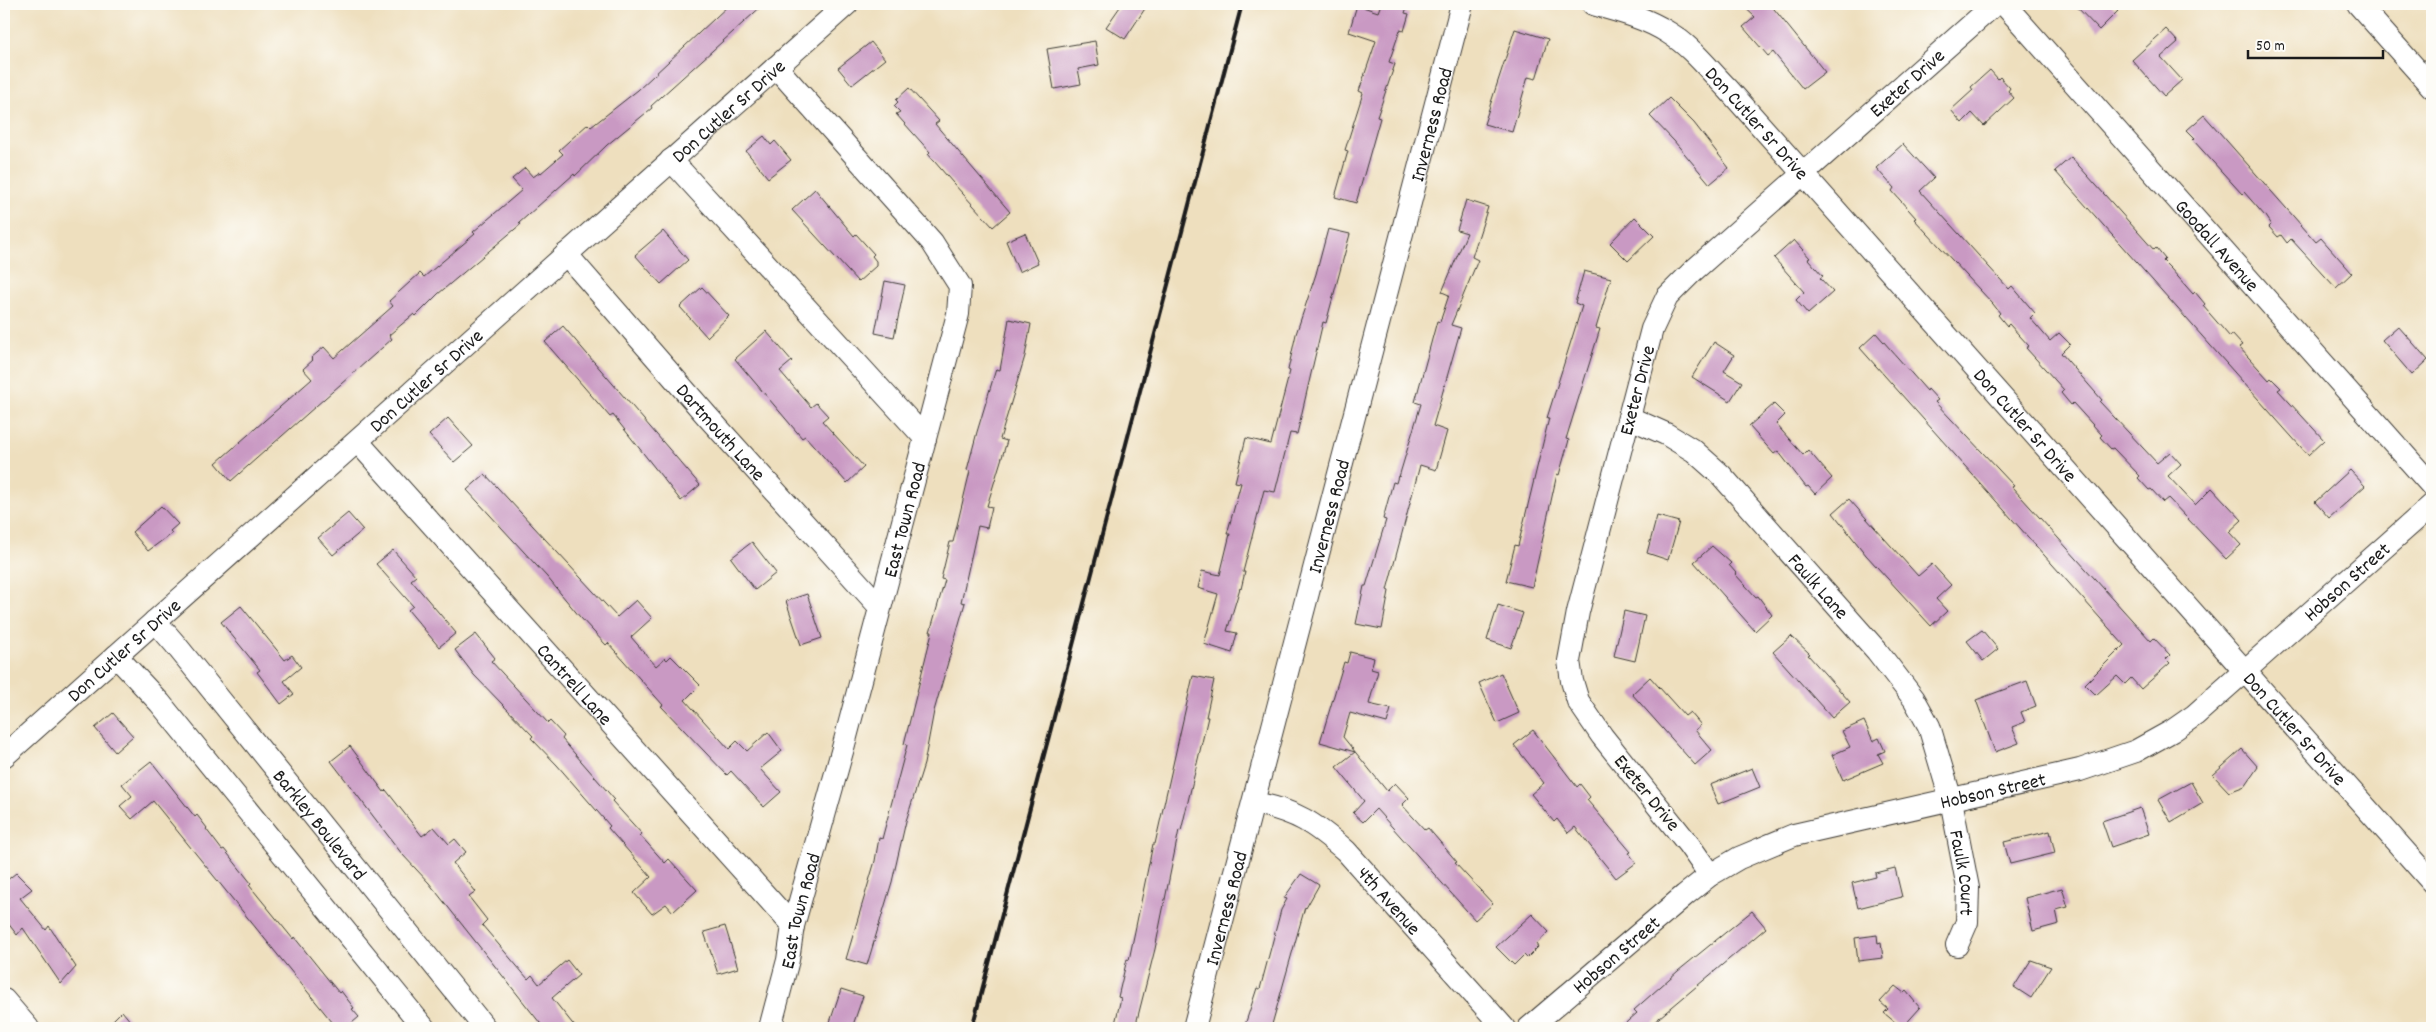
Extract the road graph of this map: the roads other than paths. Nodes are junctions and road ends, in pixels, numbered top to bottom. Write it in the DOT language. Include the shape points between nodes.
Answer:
graph roads {
  1 [pos="847,4"];
  2 [pos="1462,4"];
  3 [pos="1593,4"];
  4 [pos="1995,4"];
  5 [pos="2004,4"];
  6 [pos="2364,6"];
  7 [pos="776,67"];
  8 [pos="2432,87"];
  9 [pos="671,160"];
  10 [pos="1801,174"];
  11 [pos="566,254"];
  12 [pos="1630,418"];
  13 [pos="925,438"];
  14 [pos="358,442"];
  15 [pos="2432,486"];
  16 [pos="2432,506"];
  17 [pos="879,606"];
  18 [pos="155,621"];
  19 [pos="116,656"];
  20 [pos="2244,671"];
  21 [pos="4,756"];
  22 [pos="1951,800"];
  23 [pos="1254,803"];
  24 [pos="1710,876"];
  25 [pos="2432,882"];
  26 [pos="793,926"];
  27 [pos="1956,945"];
  28 [pos="4,1000"];
  29 [pos="28,1028"];
  30 [pos="424,1028"];
  31 [pos="485,1028"];
  32 [pos="770,1028"];
  33 [pos="1194,1028"];
  34 [pos="1504,1028"];
  35 [pos="1529,1028"];
  1 -- 7 [label="street, Don Cutler Sr Drive"];
  2 -- 23 [label="street, Inverness Road"];
  3 -- 10 [label="street, Don Cutler Sr Drive" via="1629,14 1670,33 1728,89"];
  4 -- 10 [label="street, Exeter Drive"];
  5 -- 15 [label="street, Goodall Avenue"];
  6 -- 8 [label="street"];
  7 -- 9 [label="street, Don Cutler Sr Drive"];
  7 -- 13 [label="street, East Town Road" via="932,242 960,286 958,314"];
  9 -- 11 [label="street, Don Cutler Sr Drive"];
  9 -- 13 [label="street"];
  10 -- 12 [label="street, Exeter Drive" via="1667,298 1652,329"];
  10 -- 20 [label="street, Don Cutler Sr Drive"];
  11 -- 14 [label="street, Don Cutler Sr Drive"];
  11 -- 17 [label="street, Dartmouth Lane"];
  12 -- 22 [label="street, Faulk Lane" via="1694,451 1722,475 1877,652 1914,699 1929,726"];
  12 -- 24 [label="street, Exeter Drive" via="1578,612 1569,661 1572,681 1578,701 1602,736"];
  13 -- 17 [label="street, East Town Road"];
  14 -- 18 [label="street, Don Cutler Sr Drive"];
  14 -- 26 [label="street, Cantrell Lane"];
  16 -- 20 [label="street, Hobson Street"];
  17 -- 26 [label="street, East Town Road"];
  18 -- 19 [label="street, Don Cutler Sr Drive"];
  18 -- 31 [label="street, Barkley Boulevard"];
  19 -- 21 [label="street, Don Cutler Sr Drive"];
  19 -- 30 [label="street" via="160,702"];
  20 -- 22 [label="street, Hobson Street" via="2172,732 2136,751 2080,770"];
  20 -- 25 [label="street, Don Cutler Sr Drive"];
  22 -- 24 [label="street, Hobson Street" via="1794,835 1739,858"];
  22 -- 27 [label="street, Faulk Court" via="1968,888 1967,922"];
  23 -- 33 [label="street, Inverness Road"];
  23 -- 34 [label="street, 4th Avenue" via="1297,815 1340,846"];
  24 -- 35 [label="street, Hobson Street"];
  26 -- 32 [label="street, East Town Road" via="788,960"];
  28 -- 29 [label="street"];
}
